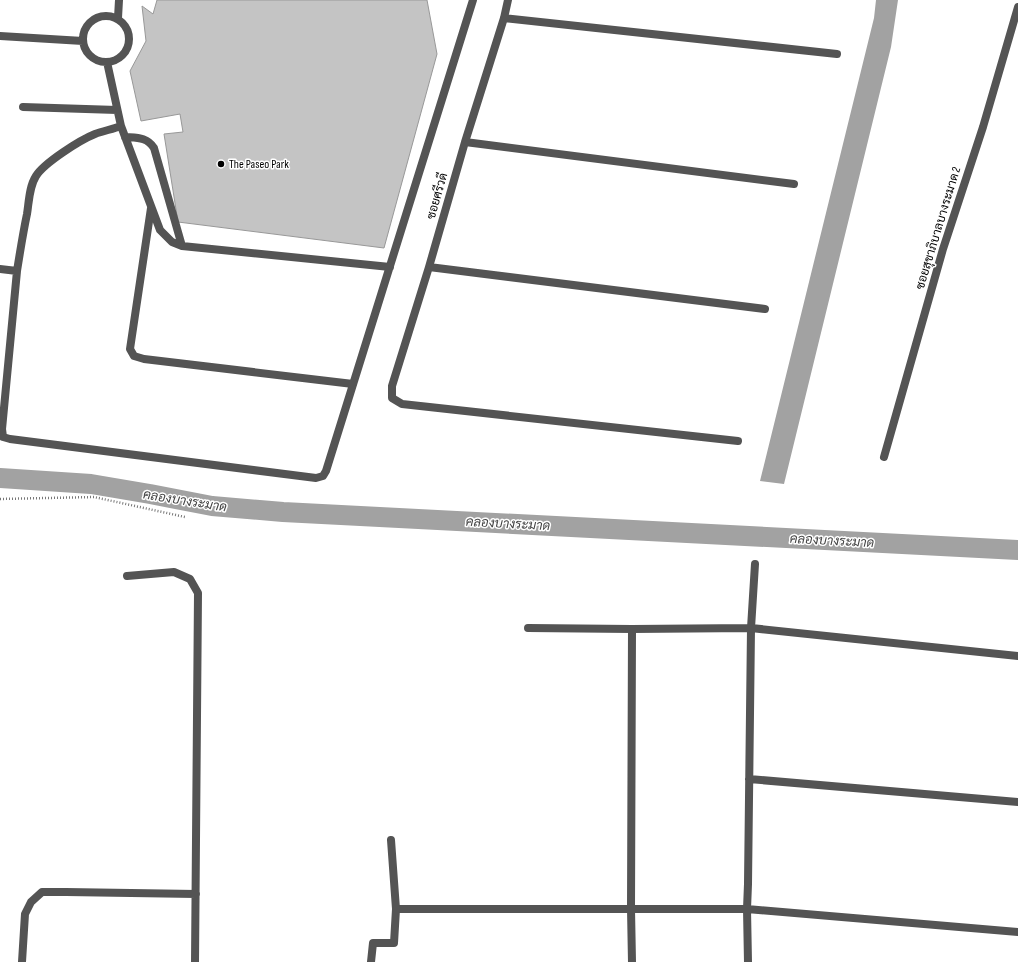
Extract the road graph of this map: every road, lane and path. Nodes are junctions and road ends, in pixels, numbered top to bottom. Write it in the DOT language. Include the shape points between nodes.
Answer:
graph roads {
  1 [pos="119,0"];
  2 [pos="473,0"];
  3 [pos="508,0"];
  4 [pos="1018,7"];
  5 [pos="118,18"];
  6 [pos="504,18"];
  7 [pos="0,36"];
  8 [pos="83,41"];
  9 [pos="837,54"];
  10 [pos="107,62"];
  11 [pos="23,107"];
  12 [pos="118,110"];
  13 [pos="121,126"];
  14 [pos="125,137"];
  15 [pos="465,142"];
  16 [pos="794,184"];
  17 [pos="151,206"];
  18 [pos="182,246"];
  19 [pos="390,267"];
  20 [pos="429,267"];
  21 [pos="0,269"];
  22 [pos="17,272"];
  23 [pos="765,309"];
  24 [pos="353,384"];
  25 [pos="738,441"];
  26 [pos="884,457"];
  27 [pos="0,498"];
  28 [pos="185,517"];
  29 [pos="755,564"];
  30 [pos="127,576"];
  31 [pos="528,628"];
  32 [pos="751,628"];
  33 [pos="632,629"];
  34 [pos="1018,656"];
  35 [pos="749,779"];
  36 [pos="1018,802"];
  37 [pos="391,840"];
  38 [pos="196,894"];
  39 [pos="396,909"];
  40 [pos="631,909"];
  41 [pos="747,909"];
  42 [pos="1018,932"];
  43 [pos="22,962"];
  44 [pos="195,962"];
  45 [pos="371,962"];
  46 [pos="632,962"];
  47 [pos="748,962"];
  1 -- 5 [label="street"];
  2 -- 19 [label="street"];
  3 -- 6 [label="street, ซอยศรีวดี"];
  4 -- 26 [label="street, ซอยสุขาภิบาลบางระมาด 2" via="983,127 943,249"];
  5 -- 8 [label="street" via="103,16 89,22 84,29"];
  5 -- 10 [label="street" via="128,30 129,44 121,57"];
  6 -- 9 [label="street"];
  6 -- 15 [label="street, ซอยศรีวดี"];
  7 -- 8 [label="street"];
  8 -- 10 [label="street" via="86,52 92,58"];
  10 -- 12 [label="street"];
  11 -- 12 [label="street"];
  12 -- 13 [label="street"];
  13 -- 14 [label="street"];
  13 -- 22 [label="street" via="82,140 48,164 36,176 31,189"];
  14 -- 17 [label="street"];
  14 -- 18 [label="street" via="146,140 154,148"];
  15 -- 16 [label="street"];
  15 -- 20 [label="street, ซอยศรีวดี"];
  17 -- 18 [label="street" via="162,234"];
  17 -- 24 [label="street" via="130,349 134,356"];
  18 -- 19 [label="street"];
  19 -- 24 [label="street"];
  20 -- 23 [label="street"];
  20 -- 25 [label="street, ซอยศรีวดี" via="392,386 392,398 402,404"];
  21 -- 22 [label="street"];
  22 -- 24 [label="street" via="3,437 316,478 323,476 326,471"];
  27 -- 28 [label="path" via="94,497"];
  29 -- 32 [label="street"];
  30 -- 38 [label="street" via="174,572 190,579 198,593"];
  31 -- 33 [label="street"];
  32 -- 33 [label="street"];
  32 -- 34 [label="street"];
  32 -- 35 [label="street"];
  33 -- 40 [label="street"];
  35 -- 36 [label="street"];
  35 -- 41 [label="street"];
  37 -- 39 [label="street"];
  38 -- 43 [label="street" via="42,892 31,902 25,914"];
  38 -- 44 [label="street"];
  39 -- 40 [label="street"];
  39 -- 45 [label="street" via="394,943 372,943"];
  40 -- 41 [label="street"];
  40 -- 46 [label="street"];
  41 -- 42 [label="street"];
  41 -- 47 [label="street"];
}
